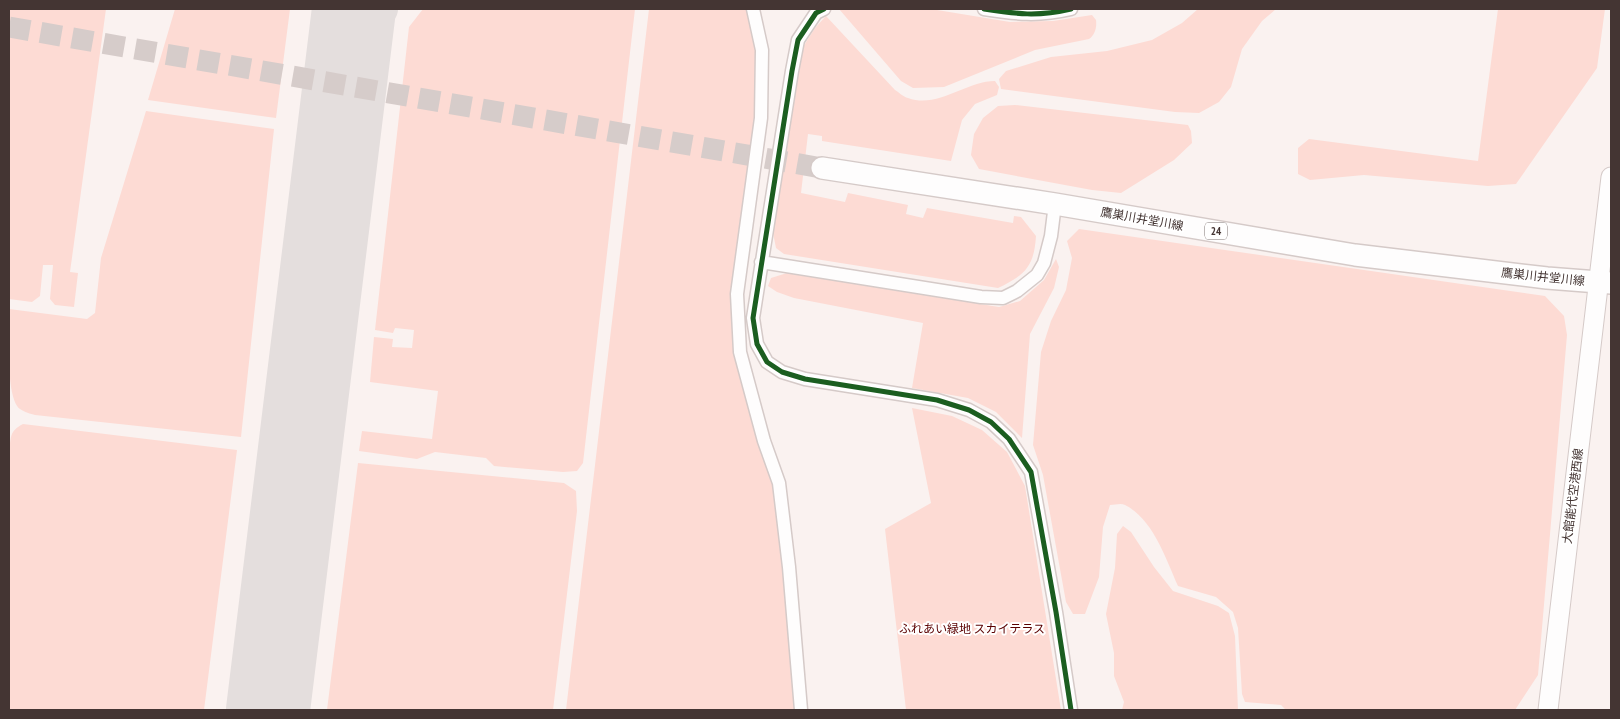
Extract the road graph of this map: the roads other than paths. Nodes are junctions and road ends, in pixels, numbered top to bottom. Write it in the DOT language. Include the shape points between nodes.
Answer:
graph roads {
  1 [pos="753,9"];
  2 [pos="824,9"];
  3 [pos="984,9"];
  4 [pos="1071,9"];
  5 [pos="1051,11"];
  6 [pos="822,168"];
  7 [pos="1611,177"];
  8 [pos="1054,204"];
  9 [pos="761,262"];
  10 [pos="1605,282"];
  11 [pos="801,710"];
  12 [pos="1071,710"];
  13 [pos="1548,710"];
  1 -- 11 [label="street" via="762,50 761,118 737,294 740,352 779,483"];
  2 -- 9 [label="street" via="816,13 798,40"];
  3 -- 5 [label="street" via="1025,15"];
  4 -- 5 [label="street"];
  6 -- 8 [label="main road, 鷹巣川井堂川線 / 24"];
  7 -- 10 [label="main road, 大館能代空港西線"];
  8 -- 9 [label="street" via="1051,236 1038,275 1003,298"];
  8 -- 10 [label="main road, 鷹巣川井堂川線 / 24" via="1355,255"];
  9 -- 12 [label="street" via="753,318 757,344 767,362 782,372 805,379 937,400 969,410 991,422 1010,439 1030,472"];
  10 -- 13 [label="main road, 大館能代空港西線"];
}
